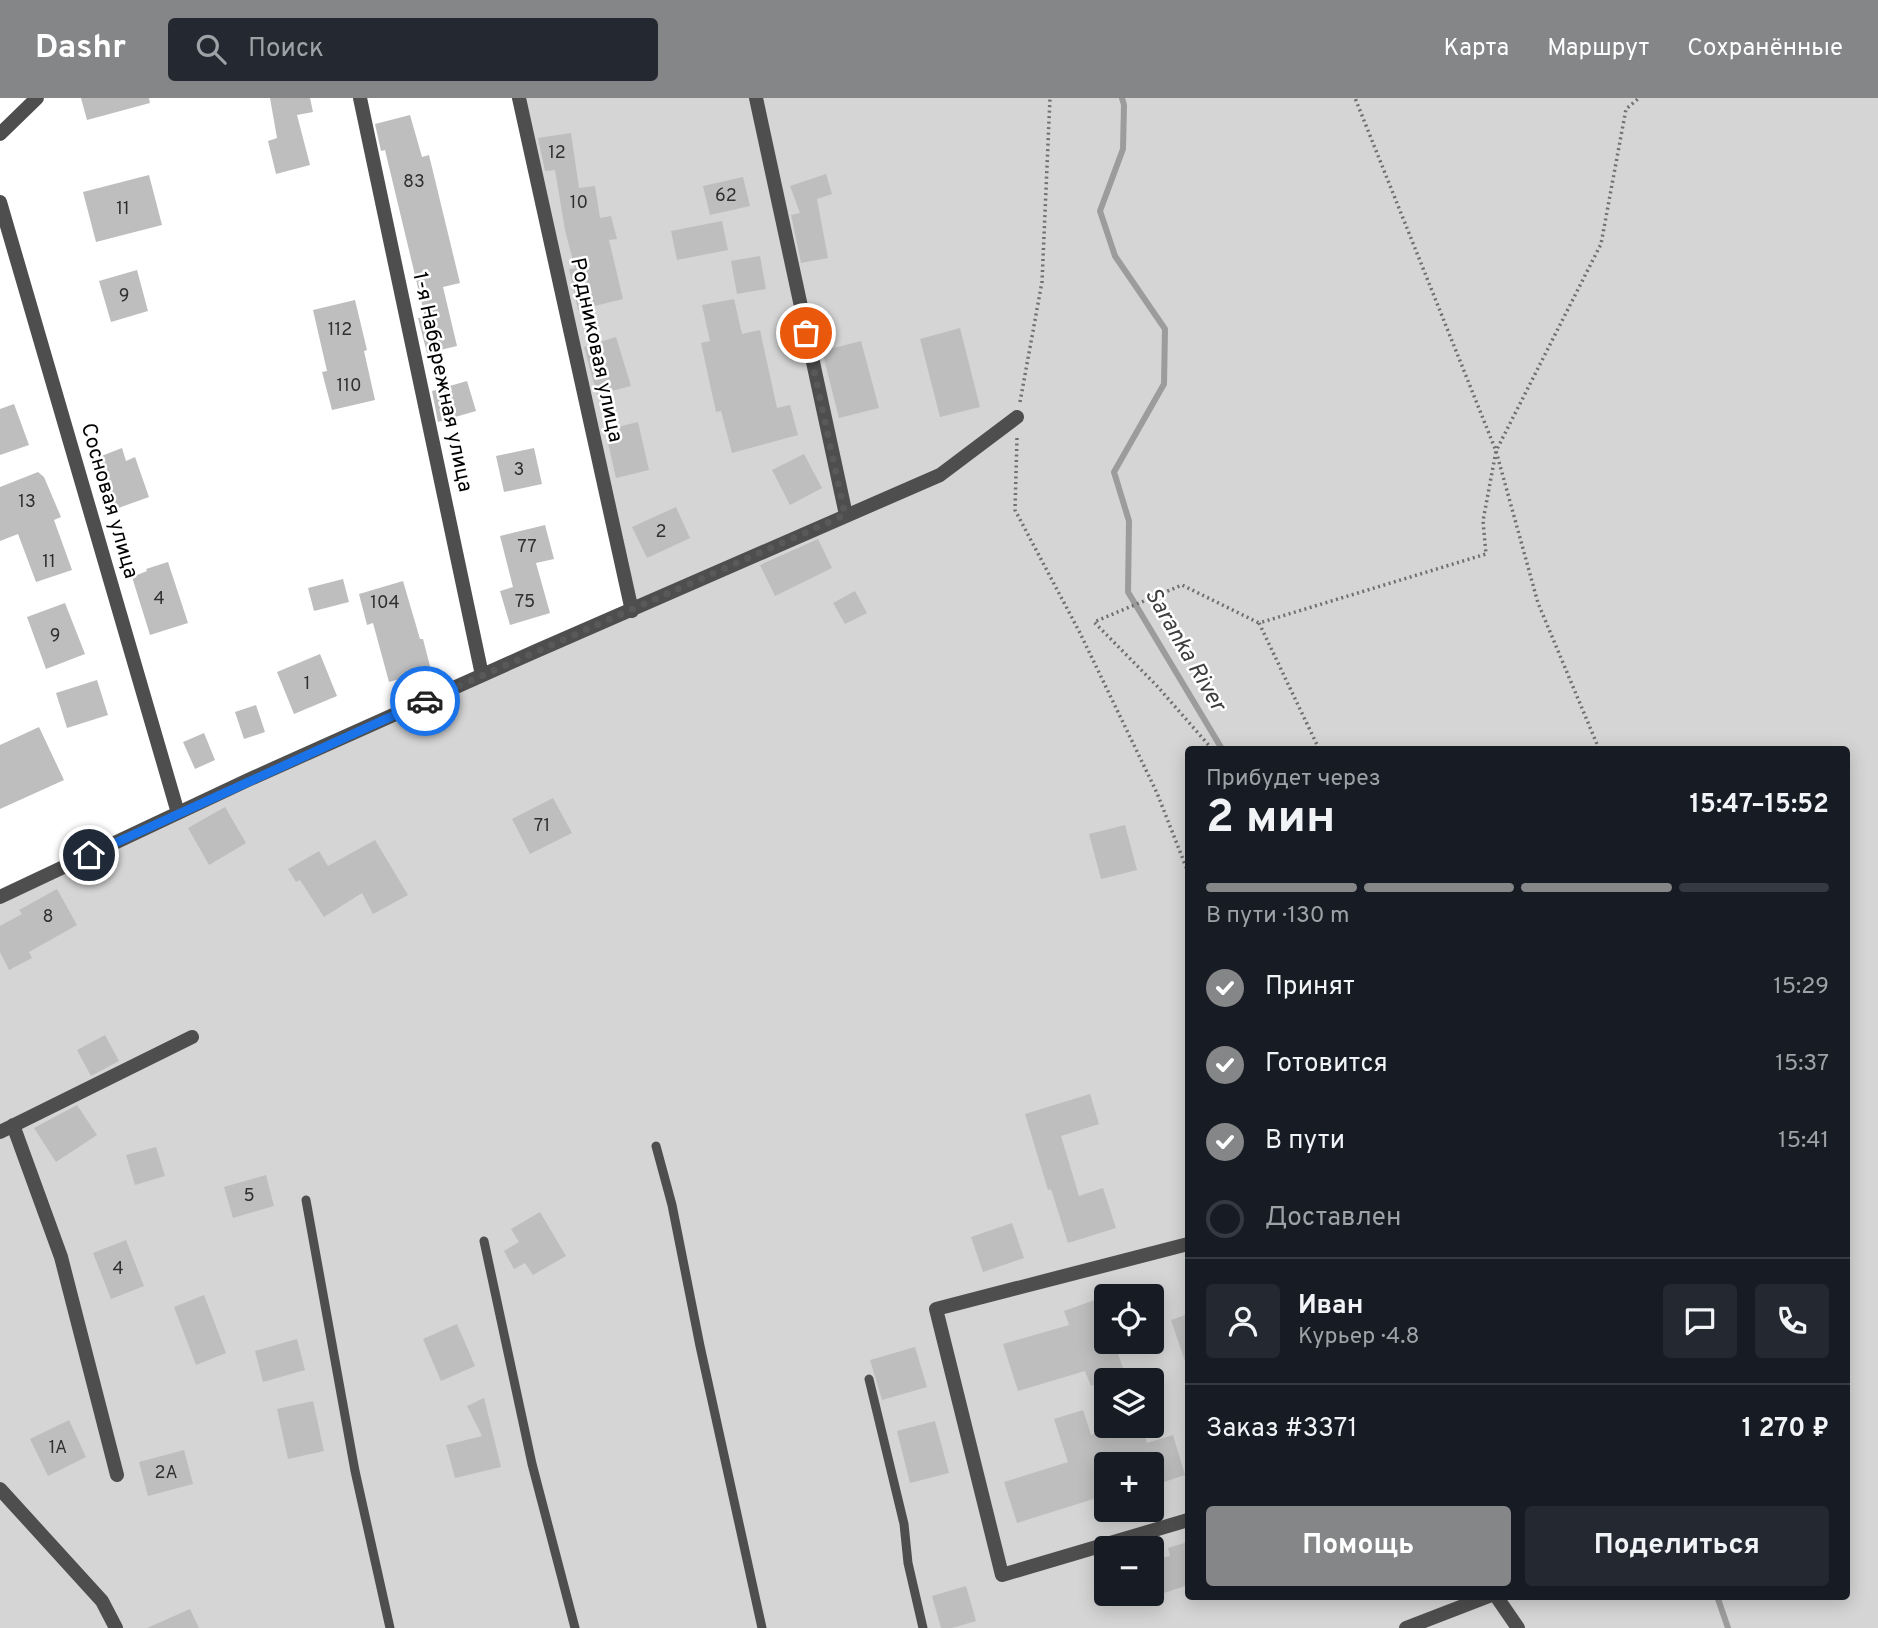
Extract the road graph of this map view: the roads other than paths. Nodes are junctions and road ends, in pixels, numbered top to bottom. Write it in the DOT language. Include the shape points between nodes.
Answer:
graph roads {
  1 [pos="37,98"];
  2 [pos="360,98"];
  3 [pos="519,98"];
  4 [pos="756,98"];
  5 [pos="0,134"];
  6 [pos="0,202"];
  7 [pos="1017,416"];
  8 [pos="845,515"];
  9 [pos="632,611"];
  10 [pos="482,675"];
  11 [pos="178,813"];
  12 [pos="0,897"];
  13 [pos="192,1037"];
  14 [pos="6,1128"];
  15 [pos="656,1146"];
  16 [pos="306,1200"];
  17 [pos="484,1241"];
  18 [pos="1185,1245"];
  19 [pos="869,1379"];
  20 [pos="117,1475"];
  21 [pos="0,1489"];
  22 [pos="1185,1521"];
  23 [pos="1479,1600"];
  24 [pos="1499,1600"];
  25 [pos="116,1628"];
  26 [pos="390,1628"];
  27 [pos="575,1628"];
  28 [pos="762,1628"];
  29 [pos="923,1628"];
  30 [pos="1406,1628"];
  31 [pos="1518,1628"];
  1 -- 5 [label="street"];
  2 -- 10 [label="street, 1-я Набережная улица"];
  3 -- 9 [label="street, Родниковая улица"];
  4 -- 8 [label="street"];
  6 -- 11 [label="street, Сосновая улица"];
  7 -- 8 [label="street" via="940,475"];
  8 -- 9 [label="street"];
  9 -- 10 [label="street"];
  10 -- 11 [label="street"];
  11 -- 12 [label="street"];
  13 -- 14 [label="street"];
  14 -- 20 [label="street" via="61,1257"];
  15 -- 28 [label="lane"];
  16 -- 26 [label="lane" via="355,1471"];
  17 -- 27 [label="lane" via="532,1464"];
  18 -- 22 [label="street" via="936,1309 1002,1575"];
  19 -- 29 [label="lane"];
  21 -- 25 [label="street" via="102,1601"];
  23 -- 30 [label="street"];
  24 -- 31 [label="street"];
}
